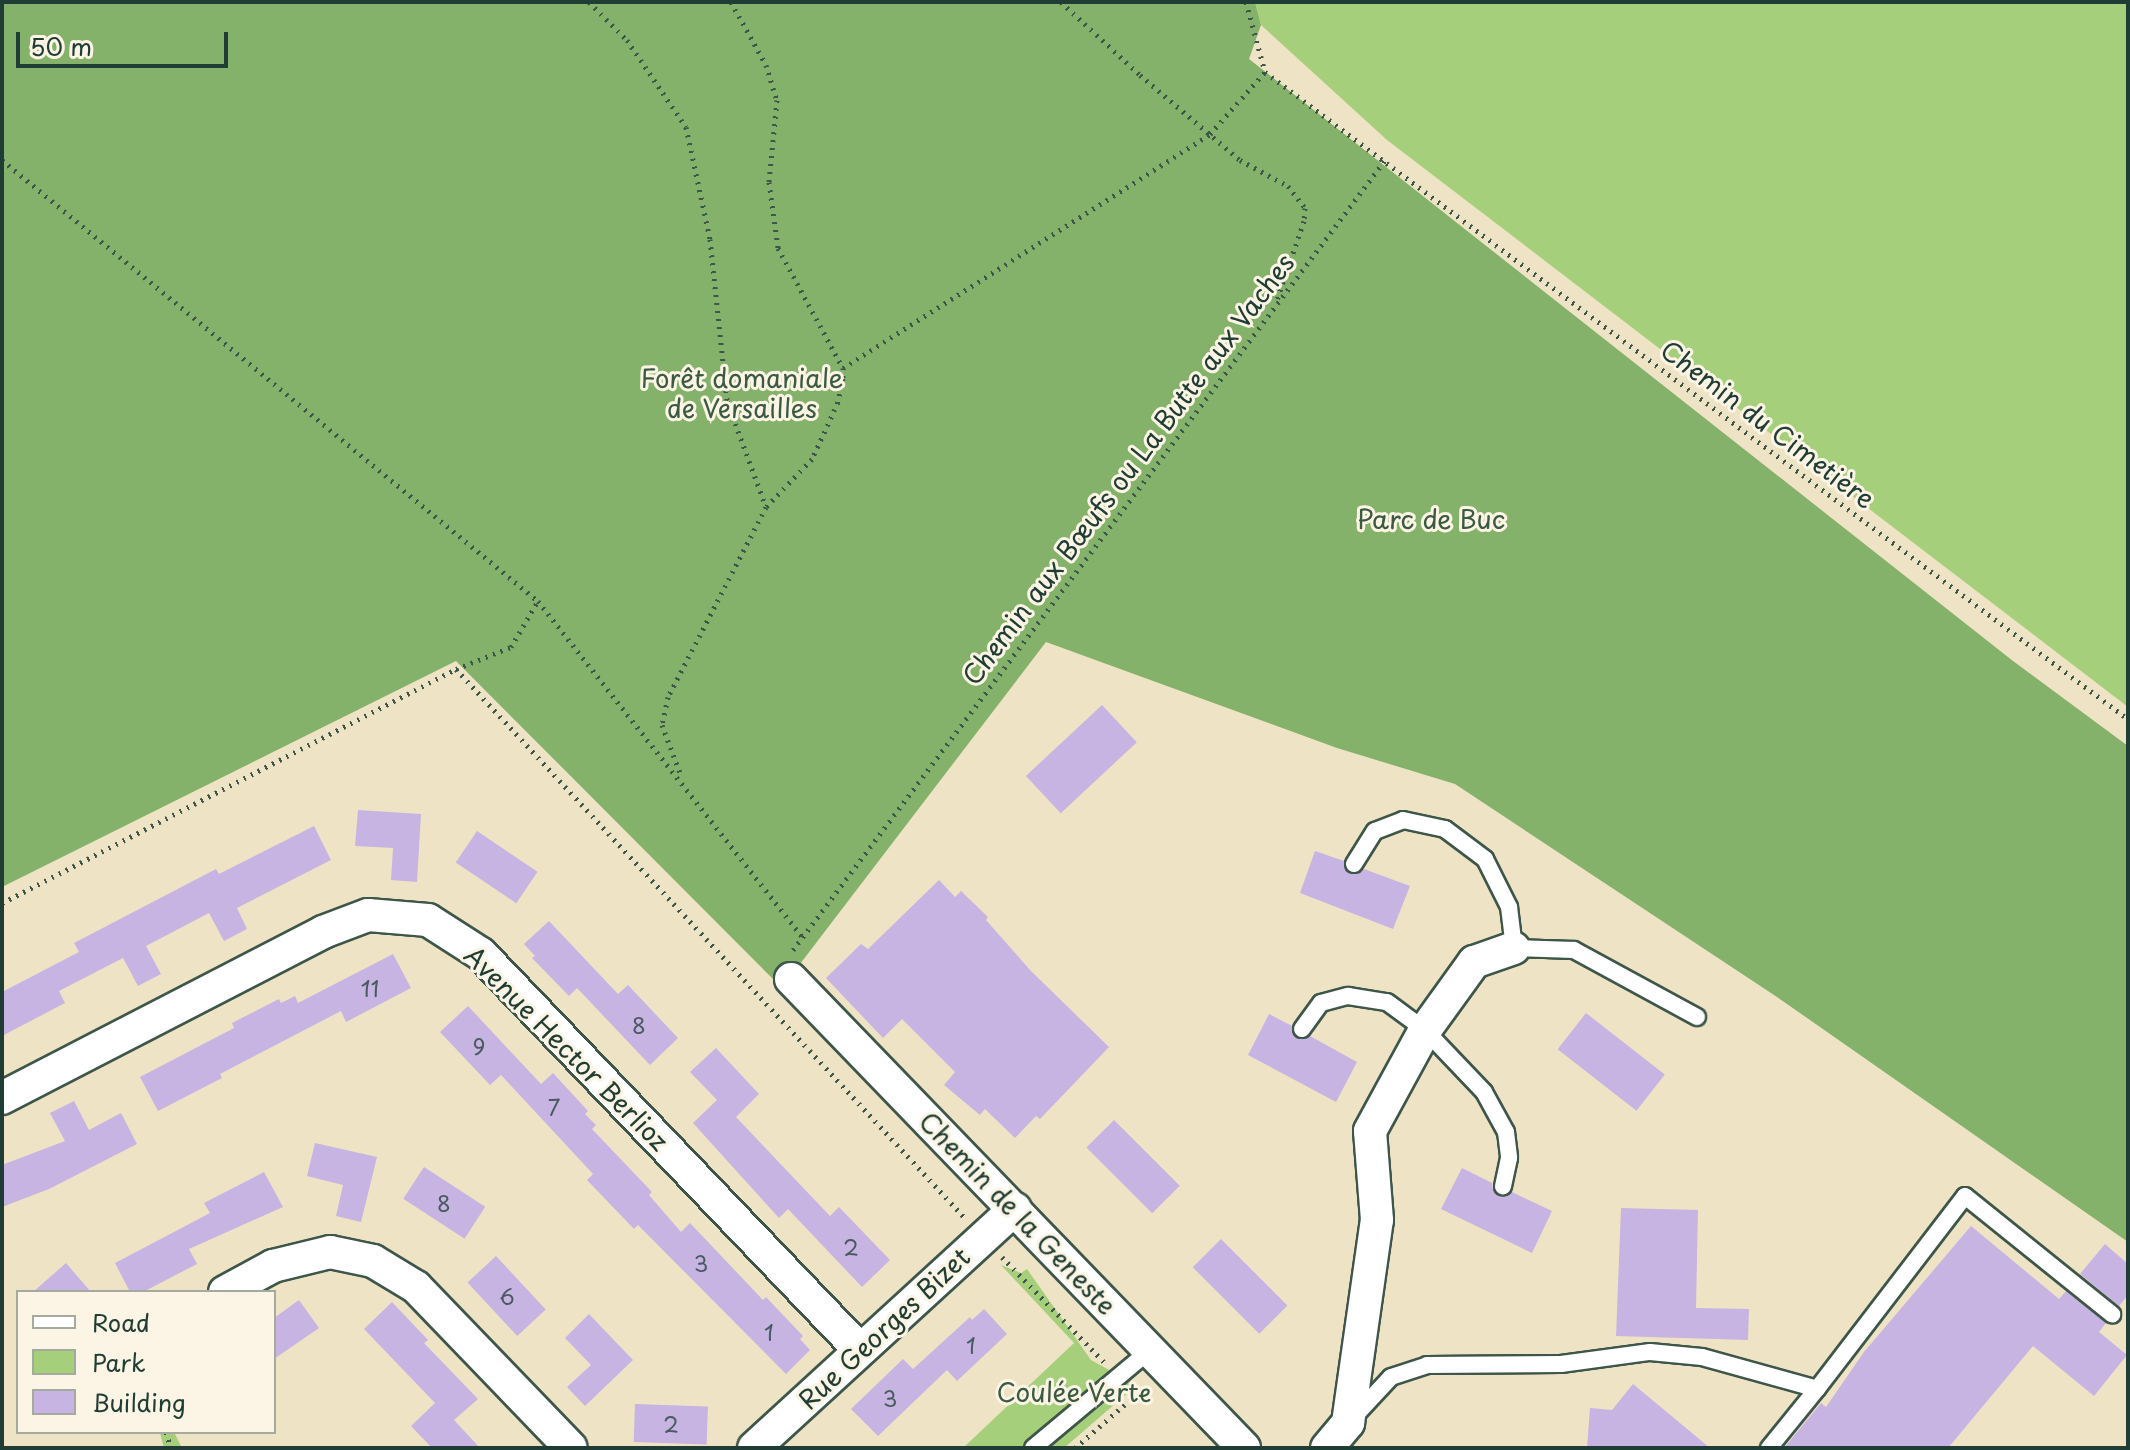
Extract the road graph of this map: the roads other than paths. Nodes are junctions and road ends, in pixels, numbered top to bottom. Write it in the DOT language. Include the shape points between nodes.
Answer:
graph roads {
  1 [pos="1354,864"];
  2 [pos="1514,948"];
  3 [pos="791,979"];
  4 [pos="1697,1017"];
  5 [pos="1302,1029"];
  6 [pos="1425,1030"];
  7 [pos="2,1098"];
  8 [pos="1503,1186"];
  9 [pos="1015,1209"];
  10 [pos="230,1290"];
  11 [pos="2112,1314"];
  12 [pos="859,1349"];
  13 [pos="1159,1359"];
  14 [pos="1817,1389"];
  15 [pos="1348,1423"];
  16 [pos="571,1448"];
  17 [pos="754,1448"];
  18 [pos="1033,1448"];
  19 [pos="1244,1448"];
  20 [pos="1327,1448"];
  21 [pos="1769,1448"];
  1 -- 2 [label="lane" via="1375,831 1403,820 1445,829 1485,859 1509,907"];
  2 -- 4 [label="lane" via="1574,950"];
  2 -- 6 [label="street" via="1474,962"];
  3 -- 9 [label="street, Chemin de la Geneste"];
  5 -- 6 [label="lane" via="1321,1003 1348,996 1387,1002"];
  6 -- 8 [label="lane" via="1484,1092 1506,1132 1509,1158"];
  6 -- 15 [label="street" via="1370,1131 1377,1220"];
  7 -- 12 [label="street, Avenue Hector Berlioz" via="323,932 368,915 428,920 481,954"];
  9 -- 12 [label="street, Rue Georges Bizet"];
  9 -- 13 [label="street, Chemin de la Geneste"];
  10 -- 16 [label="street" via="273,1266 330,1252 373,1261 416,1287"];
  11 -- 14 [label="lane" via="1965,1196"];
  12 -- 17 [label="street, Rue Georges Bizet"];
  13 -- 18 [label="lane" via="1119,1378"];
  13 -- 19 [label="street, Chemin de la Geneste"];
  14 -- 15 [label="lane" via="1702,1357 1650,1352 1561,1364 1427,1365 1391,1377"];
  14 -- 21 [label="lane"];
  15 -- 20 [label="street"];
}
